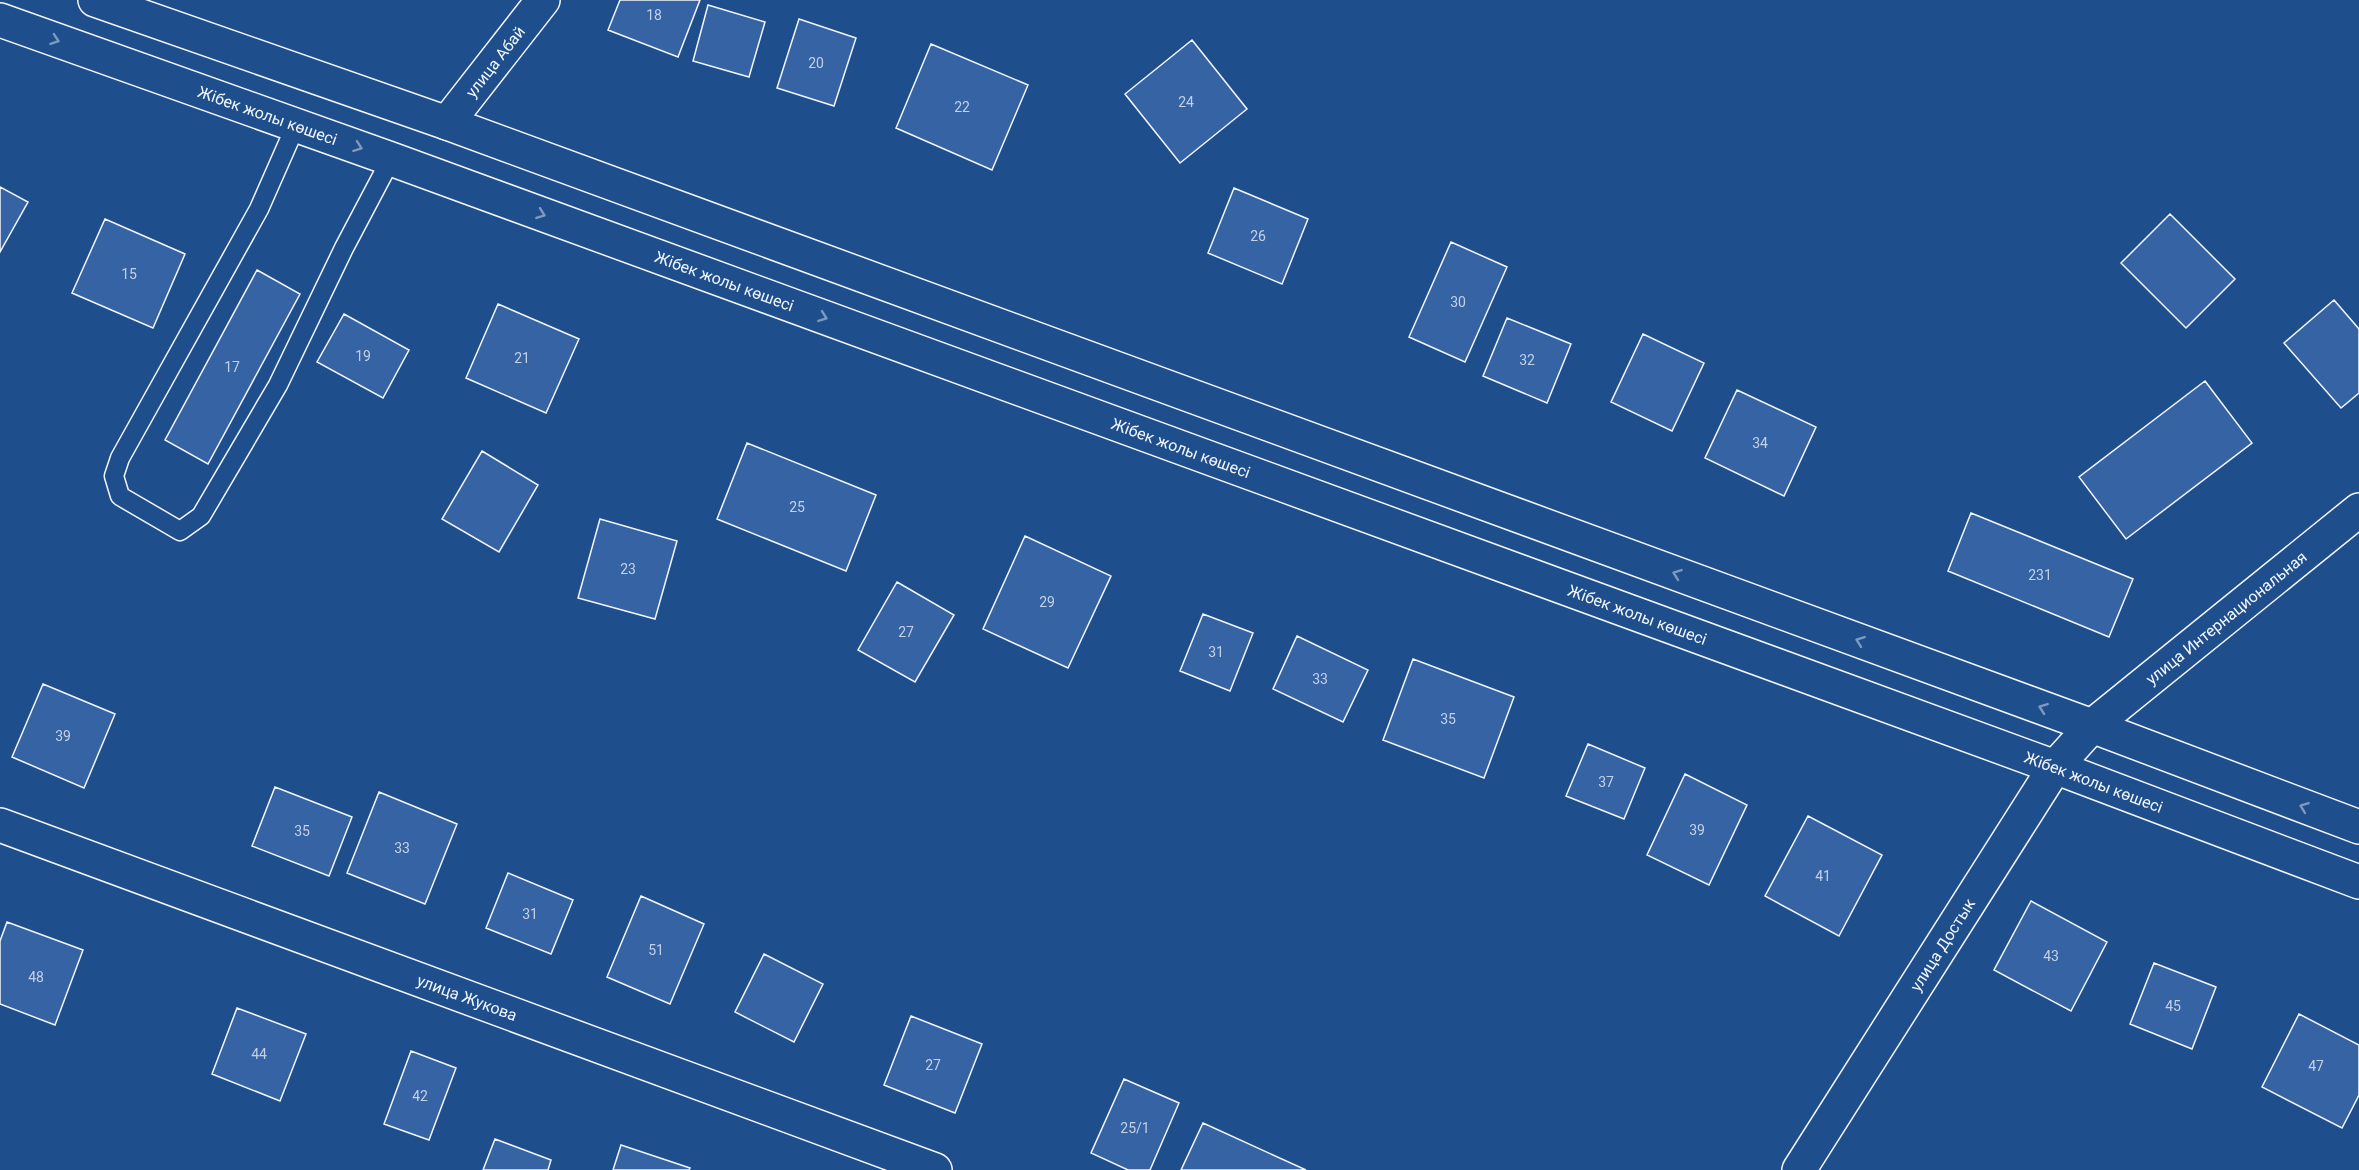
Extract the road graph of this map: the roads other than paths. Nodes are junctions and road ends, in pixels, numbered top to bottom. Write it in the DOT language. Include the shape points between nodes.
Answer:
graph roads {
  1 [pos="95,0"];
  2 [pos="543,0"];
  3 [pos="0,20"];
  4 [pos="447,123"];
  5 [pos="296,125"];
  6 [pos="391,159"];
  7 [pos="2359,510"];
  8 [pos="2092,726"];
  9 [pos="2055,767"];
  10 [pos="0,825"];
  11 [pos="2359,827"];
  12 [pos="2359,882"];
  13 [pos="935,1170"];
  14 [pos="1799,1170"];
  1 -- 4 [label="main road"];
  2 -- 4 [label="main road, улица Абай"];
  3 -- 5 [label="main road, Жібек жолы көшесі, one-way"];
  8 -- 4 [label="main road, one-way"];
  5 -- 6 [label="main road, Жібек жолы көшесі, one-way"];
  5 -- 6 [label="lane" via="259,209 120,458 114,476 120,496 180,531 201,516 278,385"];
  6 -- 9 [label="main road, Жібек жолы көшесі, one-way"];
  7 -- 8 [label="main road, улица Интернациональная"];
  8 -- 9 [label="main road, улица Достык"];
  11 -- 8 [label="main road, one-way"];
  9 -- 12 [label="main road, Жібек жолы көшесі"];
  9 -- 14 [label="main road, улица Достык"];
  10 -- 13 [label="main road, улица Жукова"];
}
